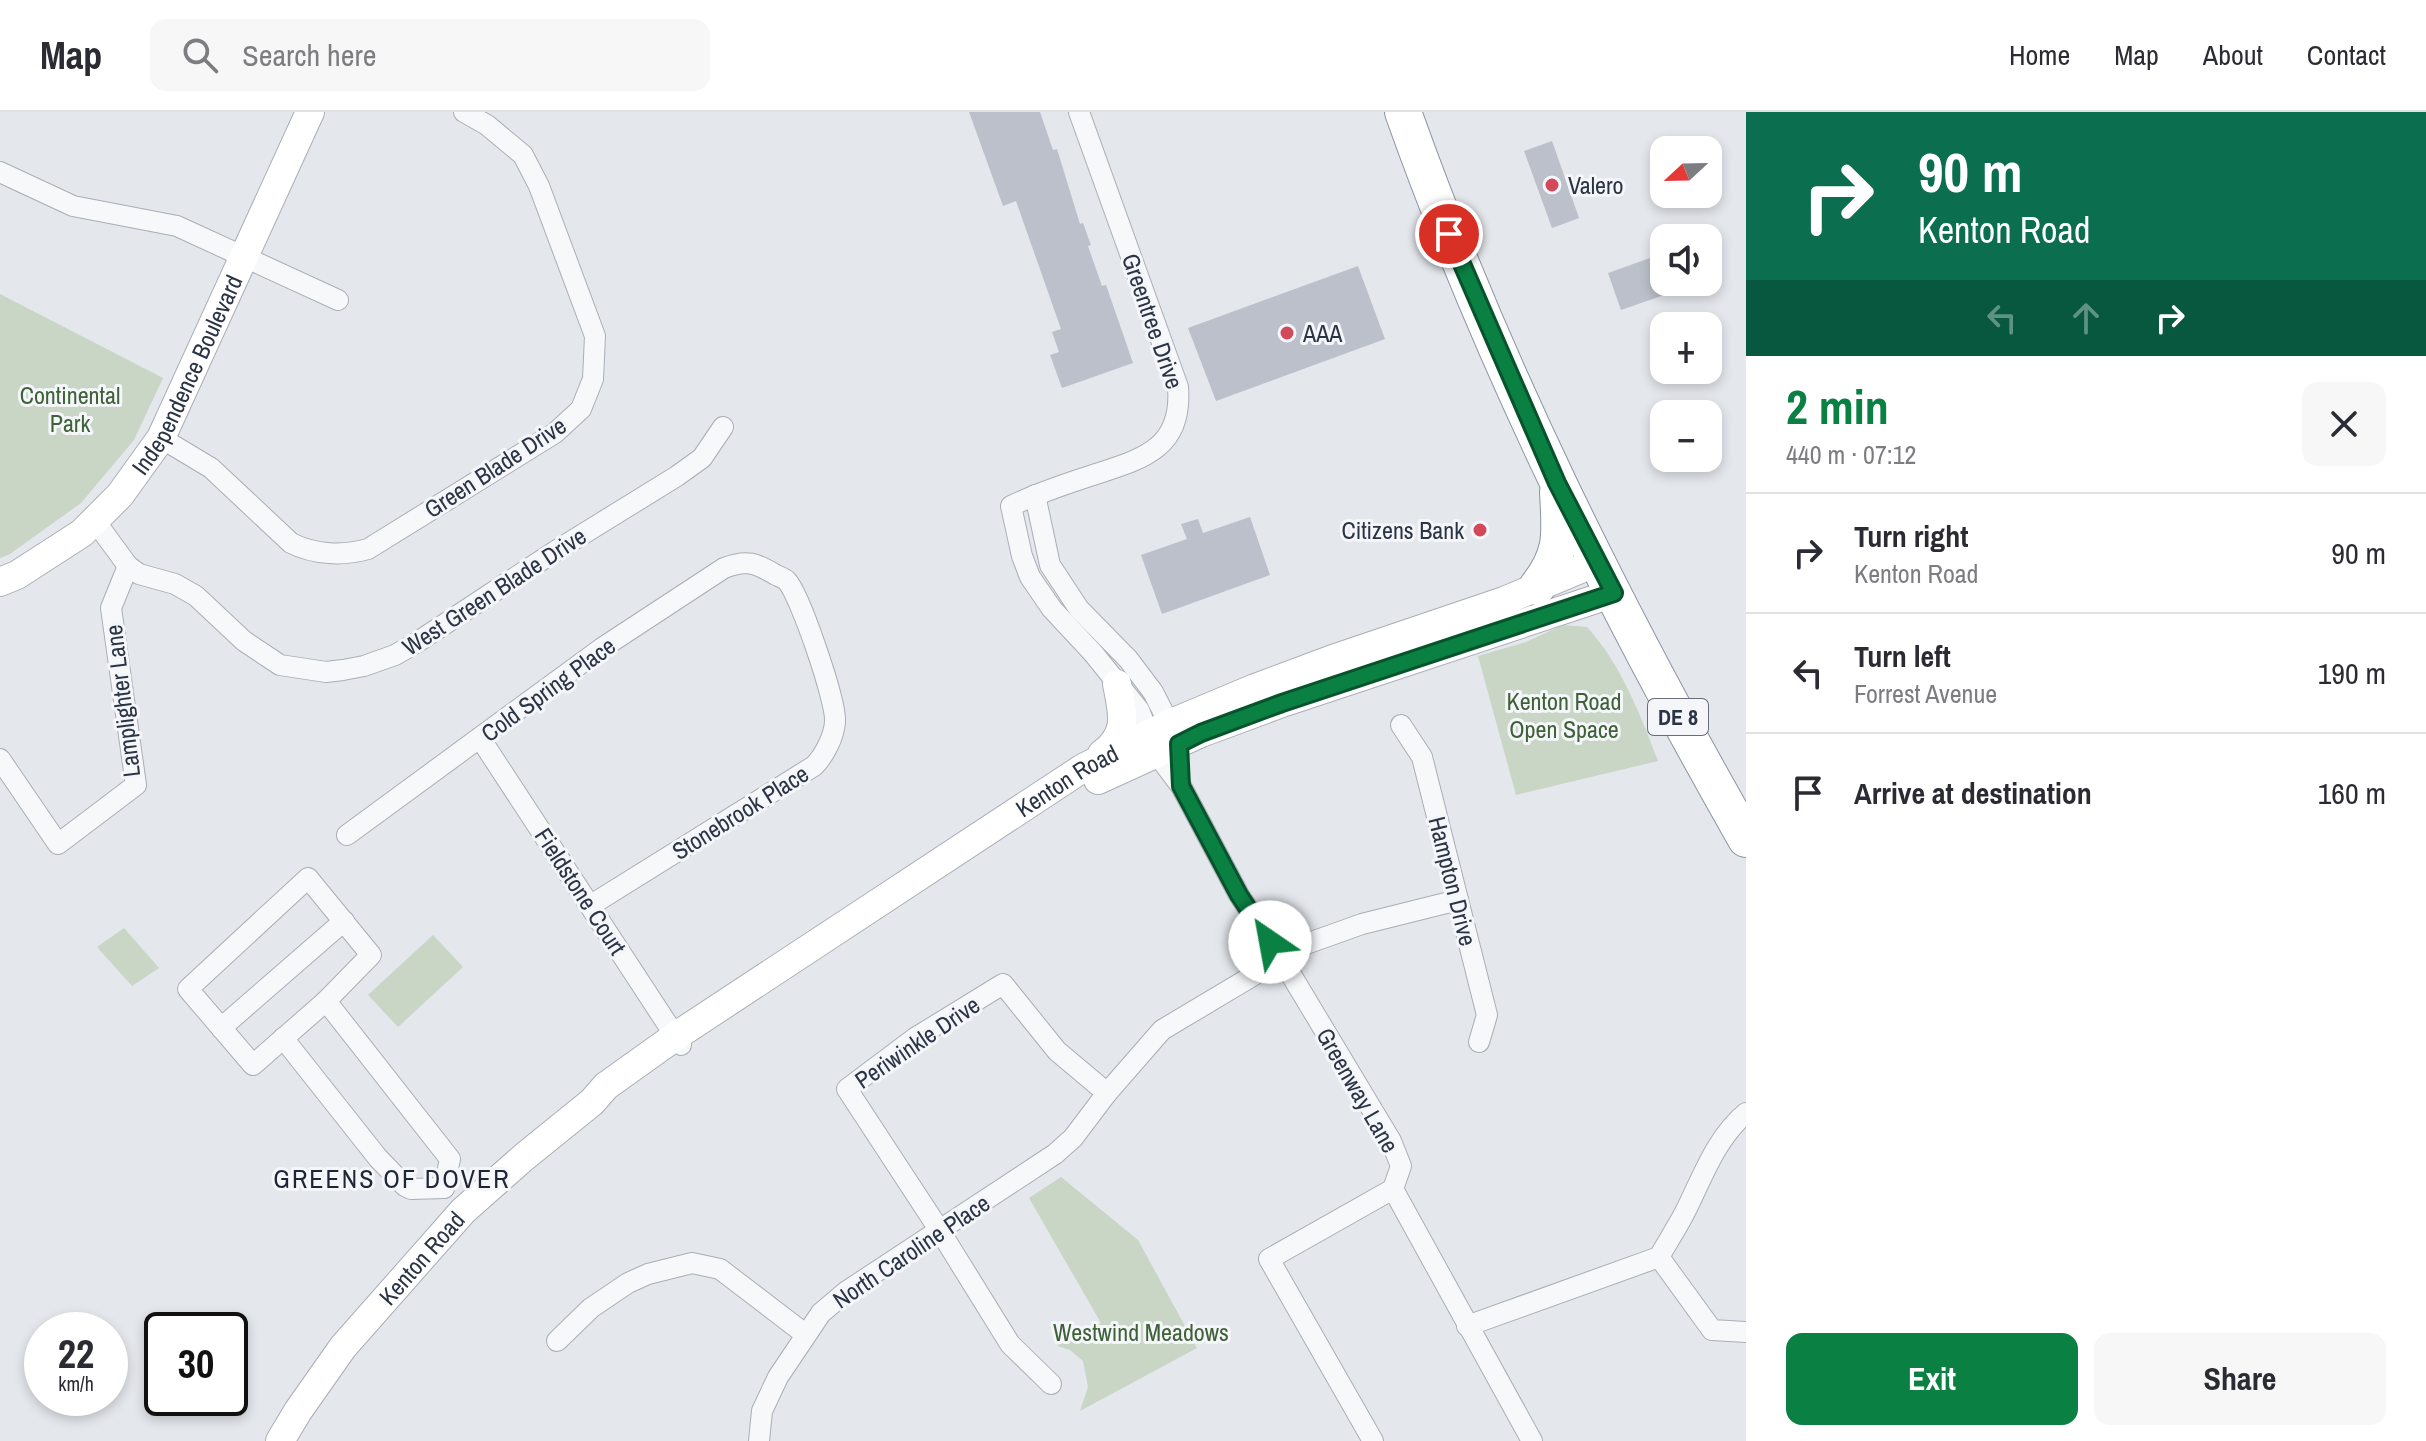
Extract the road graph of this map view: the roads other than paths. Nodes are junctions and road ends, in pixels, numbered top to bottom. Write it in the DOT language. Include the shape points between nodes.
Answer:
graph roads {
  1 [pos="310,112"];
  2 [pos="464,112"];
  3 [pos="1079,112"];
  4 [pos="1403,112"];
  5 [pos="0,172"];
  6 [pos="243,257"];
  7 [pos="338,300"];
  8 [pos="723,427"];
  9 [pos="161,438"];
  10 [pos="1557,483"];
  11 [pos="1035,495"];
  12 [pos="95,521"];
  13 [pos="758,564"];
  14 [pos="128,566"];
  15 [pos="1605,578"];
  16 [pos="0,582"];
  17 [pos="1537,587"];
  18 [pos="1117,684"];
  19 [pos="1401,725"];
  20 [pos="480,738"];
  21 [pos="1163,738"];
  22 [pos="0,759"];
  23 [pos="1083,768"];
  24 [pos="347,835"];
  25 [pos="1746,839"];
  26 [pos="1458,900"];
  27 [pos="591,905"];
  28 [pos="344,921"];
  29 [pos="1281,958"];
  30 [pos="326,1001"];
  31 [pos="221,1028"];
  32 [pos="283,1038"];
  33 [pos="678,1040"];
  34 [pos="1479,1042"];
  35 [pos="1107,1093"];
  36 [pos="1746,1113"];
  37 [pos="444,1188"];
  38 [pos="1393,1189"];
  39 [pos="463,1211"];
  40 [pos="940,1231"];
  41 [pos="1659,1257"];
  42 [pos="1467,1326"];
  43 [pos="1746,1332"];
  44 [pos="805,1334"];
  45 [pos="557,1341"];
  46 [pos="1051,1384"];
  47 [pos="280,1441"];
  48 [pos="759,1441"];
  49 [pos="1373,1441"];
  50 [pos="1532,1441"];
  1 -- 6 [label="main road, Independence Boulevard"];
  2 -- 9 [label="street, Green Blade Drive" via="523,155 539,186 595,336 593,379 581,409 555,433 368,549 345,555 291,543 211,468"];
  3 -- 11 [label="street, Greentree Drive" via="1178,387 1180,407 1174,425 1152,452"];
  4 -- 10 [label="highway, DE 8" via="1458,258"];
  5 -- 6 [label="street" via="73,206 177,226"];
  6 -- 7 [label="street"];
  6 -- 9 [label="main road, Independence Boulevard"];
  8 -- 14 [label="street, West Green Blade Drive" via="702,458 677,476 416,643 364,666 326,672 280,665 244,641 196,596"];
  9 -- 12 [label="main road, Independence Boulevard"];
  10 -- 15 [label="highway, DE 8"];
  10 -- 17 [label="highway" via="1560,536 1551,570"];
  11 -- 18 [label="street, Greentree Drive" via="1011,506 1030,577"];
  11 -- 21 [label="street" via="1050,565 1074,603 1153,692"];
  12 -- 14 [label="street"];
  12 -- 16 [label="main road, Independence Boulevard"];
  13 -- 20 [label="street, Cold Spring Place" via="740,562 724,568 602,648"];
  13 -- 27 [label="street, Stonebrook Place" via="787,581 814,639 836,724 822,758"];
  14 -- 22 [label="street, Lamplighter Lane" via="111,608 136,785 58,844"];
  15 -- 17 [label="main road, Kenton Road"];
  15 -- 21 [label="main road, Kenton Road" via="1201,733"];
  15 -- 25 [label="highway, DE 8"];
  17 -- 21 [label="main road, Kenton Road" via="1330,660"];
  18 -- 21 [label="street, Greentree Drive"];
  18 -- 23 [label="main road" via="1122,730 1112,747"];
  19 -- 26 [label="street, Hampton Drive" via="1422,757"];
  20 -- 24 [label="street, Cold Spring Place"];
  20 -- 27 [label="street, Fieldstone Court"];
  21 -- 23 [label="main road, Kenton Road"];
  21 -- 29 [label="street, Greenway Lane" via="1181,786 1239,895"];
  21 -- 33 [label="main road, Kenton Road"];
  23 -- 33 [label="main road, Kenton Road"];
  26 -- 29 [label="street, North Caroline Place" via="1362,924"];
  26 -- 34 [label="street, Hampton Drive" via="1487,1015"];
  27 -- 33 [label="street, Fieldstone Court"];
  28 -- 30 [label="street" via="371,955"];
  28 -- 31 [label="street"];
  28 -- 31 [label="street" via="308,878 188,989"];
  29 -- 35 [label="street, North Caroline Place" via="1162,1030"];
  29 -- 38 [label="street, Greenway Lane" via="1391,1141 1401,1166"];
  30 -- 32 [label="street"];
  30 -- 37 [label="street" via="450,1159"];
  31 -- 32 [label="street" via="253,1065"];
  32 -- 37 [label="street" via="405,1186"];
  33 -- 39 [label="main road, Kenton Road" via="615,1091 592,1102"];
  35 -- 40 [label="street, North Caroline Place" via="1055,1154"];
  35 -- 40 [label="street, Periwinkle Drive" via="1057,1051 1003,984 915,1038 847,1089"];
  36 -- 41 [label="street" via="1711,1157"];
  37 -- 39 [label="street"];
  38 -- 42 [label="street, Greenway Lane"];
  38 -- 49 [label="street" via="1269,1259"];
  39 -- 47 [label="main road, Kenton Road" via="343,1347"];
  40 -- 44 [label="street, North Caroline Place" via="847,1291"];
  40 -- 46 [label="street" via="1010,1344"];
  41 -- 42 [label="street"];
  41 -- 43 [label="street" via="1712,1330"];
  42 -- 50 [label="street, Greenway Lane"];
  44 -- 45 [label="street" via="720,1269 692,1263 628,1283 591,1308"];
  44 -- 48 [label="street, North Caroline Place" via="762,1411"];
}
